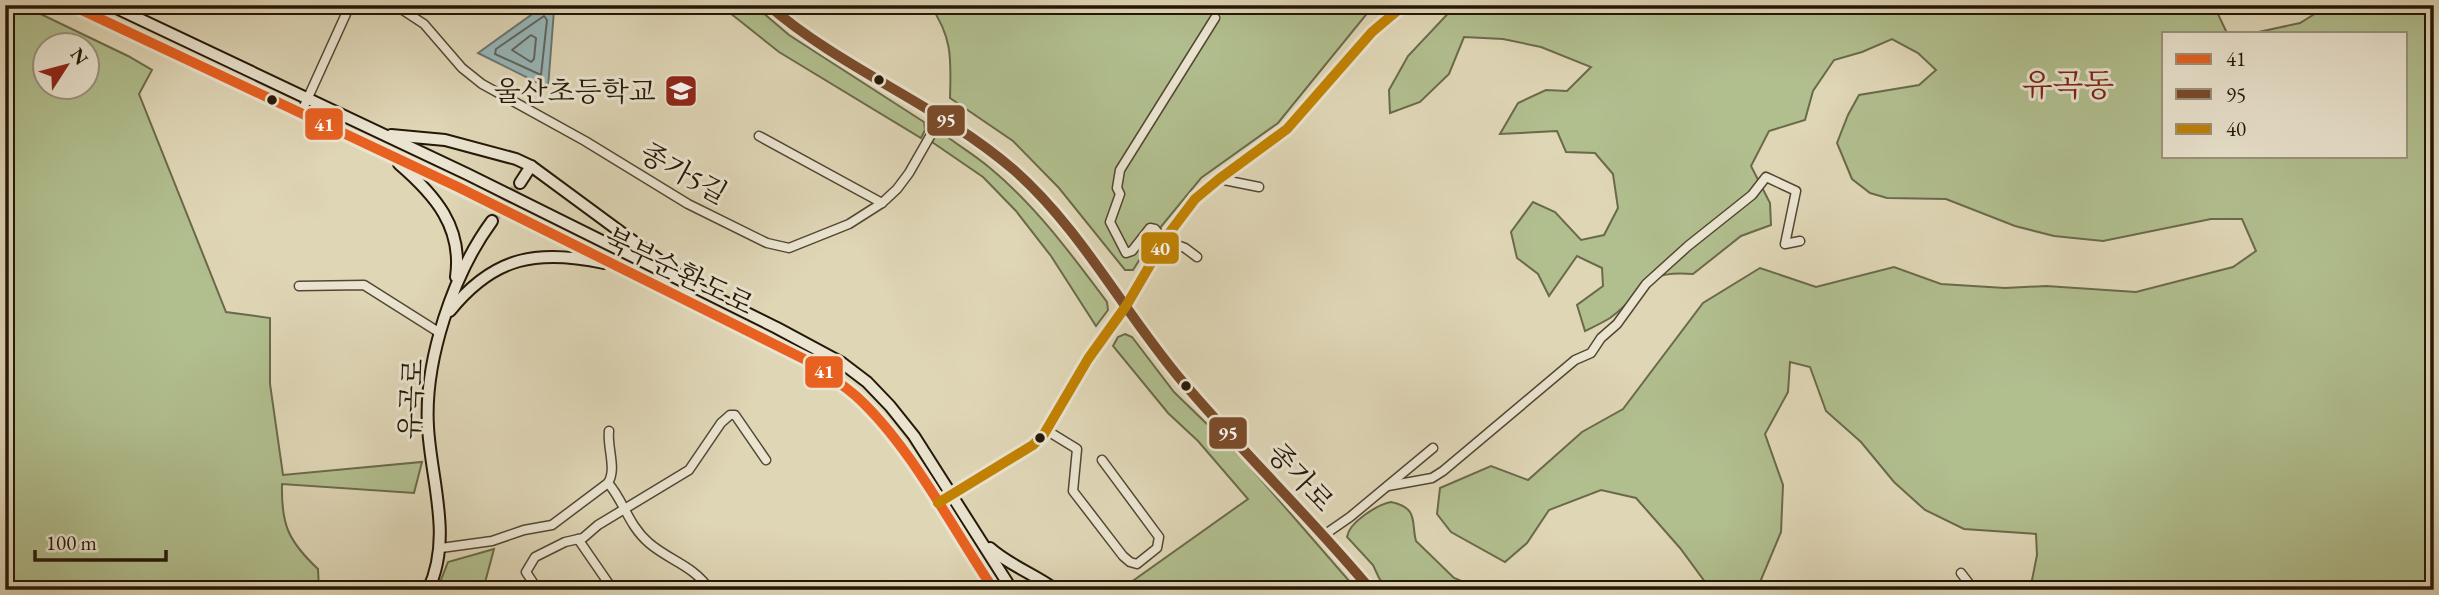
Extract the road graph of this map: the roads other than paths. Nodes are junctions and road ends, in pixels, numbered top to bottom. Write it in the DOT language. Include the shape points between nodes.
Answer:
graph roads {
  1 [pos="71,5"];
  2 [pos="110,5"];
  3 [pos="350,5"];
  4 [pos="395,5"];
  5 [pos="768,5"];
  6 [pos="1404,5"];
  7 [pos="1215,18"];
  8 [pos="308,98"];
  9 [pos="301,113"];
  10 [pos="941,117"];
  11 [pos="385,135"];
  12 [pos="760,136"];
  13 [pos="389,155"];
  14 [pos="531,166"];
  15 [pos="1219,178"];
  16 [pos="520,183"];
  17 [pos="1259,187"];
  18 [pos="882,203"];
  19 [pos="492,221"];
  20 [pos="1164,240"];
  21 [pos="1800,241"];
  22 [pos="1197,257"];
  23 [pos="618,265"];
  24 [pos="299,286"];
  25 [pos="701,290"];
  26 [pos="454,293"];
  27 [pos="1126,306"];
  28 [pos="446,316"];
  29 [pos="440,332"];
  30 [pos="1046,430"];
  31 [pos="609,431"];
  32 [pos="1433,448"];
  33 [pos="766,460"];
  34 [pos="1076,460"];
  35 [pos="1102,460"];
  36 [pos="1082,468"];
  37 [pos="608,484"];
  38 [pos="1388,486"];
  39 [pos="953,494"];
  40 [pos="938,503"];
  41 [pos="624,511"];
  42 [pos="1324,535"];
  43 [pos="979,536"];
  44 [pos="578,539"];
  45 [pos="441,548"];
  46 [pos="972,558"];
  47 [pos="1961,573"];
  48 [pos="609,584"];
  49 [pos="428,590"];
  50 [pos="538,590"];
  51 [pos="710,590"];
  52 [pos="985,590"];
  53 [pos="994,590"];
  54 [pos="1012,590"];
  55 [pos="1056,590"];
  56 [pos="1371,590"];
  57 [pos="1974,590"];
  1 -- 9 [label="main road, 북부순환도로"];
  2 -- 8 [label="main road, 북부순환도로"];
  3 -- 8 [label="street"];
  4 -- 18 [label="street, 종가5길" via="424,24 482,84 688,204 766,243 789,248 798,245 849,224"];
  5 -- 10 [label="main road, 종가로" via="795,27"];
  6 -- 15 [label="main road" via="1372,32 1287,129"];
  7 -- 20 [label="street" via="1120,170 1120,194 1110,222 1123,250 1132,251 1150,228"];
  8 -- 9 [label="street"];
  8 -- 11 [label="main road, 북부순환도로"];
  9 -- 13 [label="main road, 북부순환도로"];
  10 -- 18 [label="street, 종가5길" via="909,173"];
  10 -- 27 [label="main road, 종가로" via="1036,191"];
  11 -- 14 [label="main road" via="445,140"];
  11 -- 25 [label="main road, 북부순환도로"];
  12 -- 18 [label="street"];
  13 -- 23 [label="main road, 북부순환도로"];
  13 -- 26 [label="main road" via="426,190 452,227 458,262"];
  14 -- 16 [label="main road"];
  14 -- 25 [label="main road"];
  15 -- 17 [label="street"];
  15 -- 20 [label="main road" via="1195,199"];
  19 -- 26 [label="main road, 유곡로" via="467,260"];
  20 -- 22 [label="street"];
  20 -- 27 [label="main road"];
  21 -- 38 [label="street" via="1785,244 1796,191 1766,177 1752,195 1646,284 1591,353 1575,360 1432,478"];
  23 -- 28 [label="main road" via="527,257 480,280"];
  23 -- 40 [label="main road, 북부순환도로" via="769,340 832,377 876,416"];
  24 -- 29 [label="street" via="364,285"];
  25 -- 39 [label="main road, 북부순환도로" via="814,347 867,382 914,436"];
  26 -- 28 [label="main road, 유곡로"];
  27 -- 30 [label="main road"];
  27 -- 42 [label="main road, 종가로" via="1181,380"];
  28 -- 29 [label="main road, 유곡로"];
  29 -- 45 [label="main road, 유곡로" via="430,378 427,425"];
  30 -- 34 [label="street" via="1077,449"];
  30 -- 39 [label="main road" via="1033,445"];
  31 -- 37 [label="street" via="612,476"];
  32 -- 38 [label="street"];
  33 -- 41 [label="street" via="735,415 730,415 689,470"];
  34 -- 35 [label="street" via="1073,491 1124,556 1137,564 1157,548 1159,537"];
  34 -- 36 [label="street"];
  37 -- 41 [label="street"];
  37 -- 45 [label="street" via="552,525"];
  38 -- 42 [label="street"];
  39 -- 40 [label="main road"];
  39 -- 43 [label="main road, 북부순환도로"];
  40 -- 46 [label="main road, 북부순환도로"];
  41 -- 44 [label="street"];
  41 -- 51 [label="street" via="650,544 690,568"];
  42 -- 56 [label="main road, 종가로"];
  43 -- 54 [label="main road, 북부순환도로"];
  43 -- 55 [label="main road" via="1002,558"];
  44 -- 48 [label="street"];
  44 -- 50 [label="street" via="535,557 526,572"];
  45 -- 49 [label="main road, 유곡로"];
  46 -- 52 [label="main road"];
  46 -- 53 [label="main road, 북부순환도로"];
  47 -- 57 [label="street"];
}
